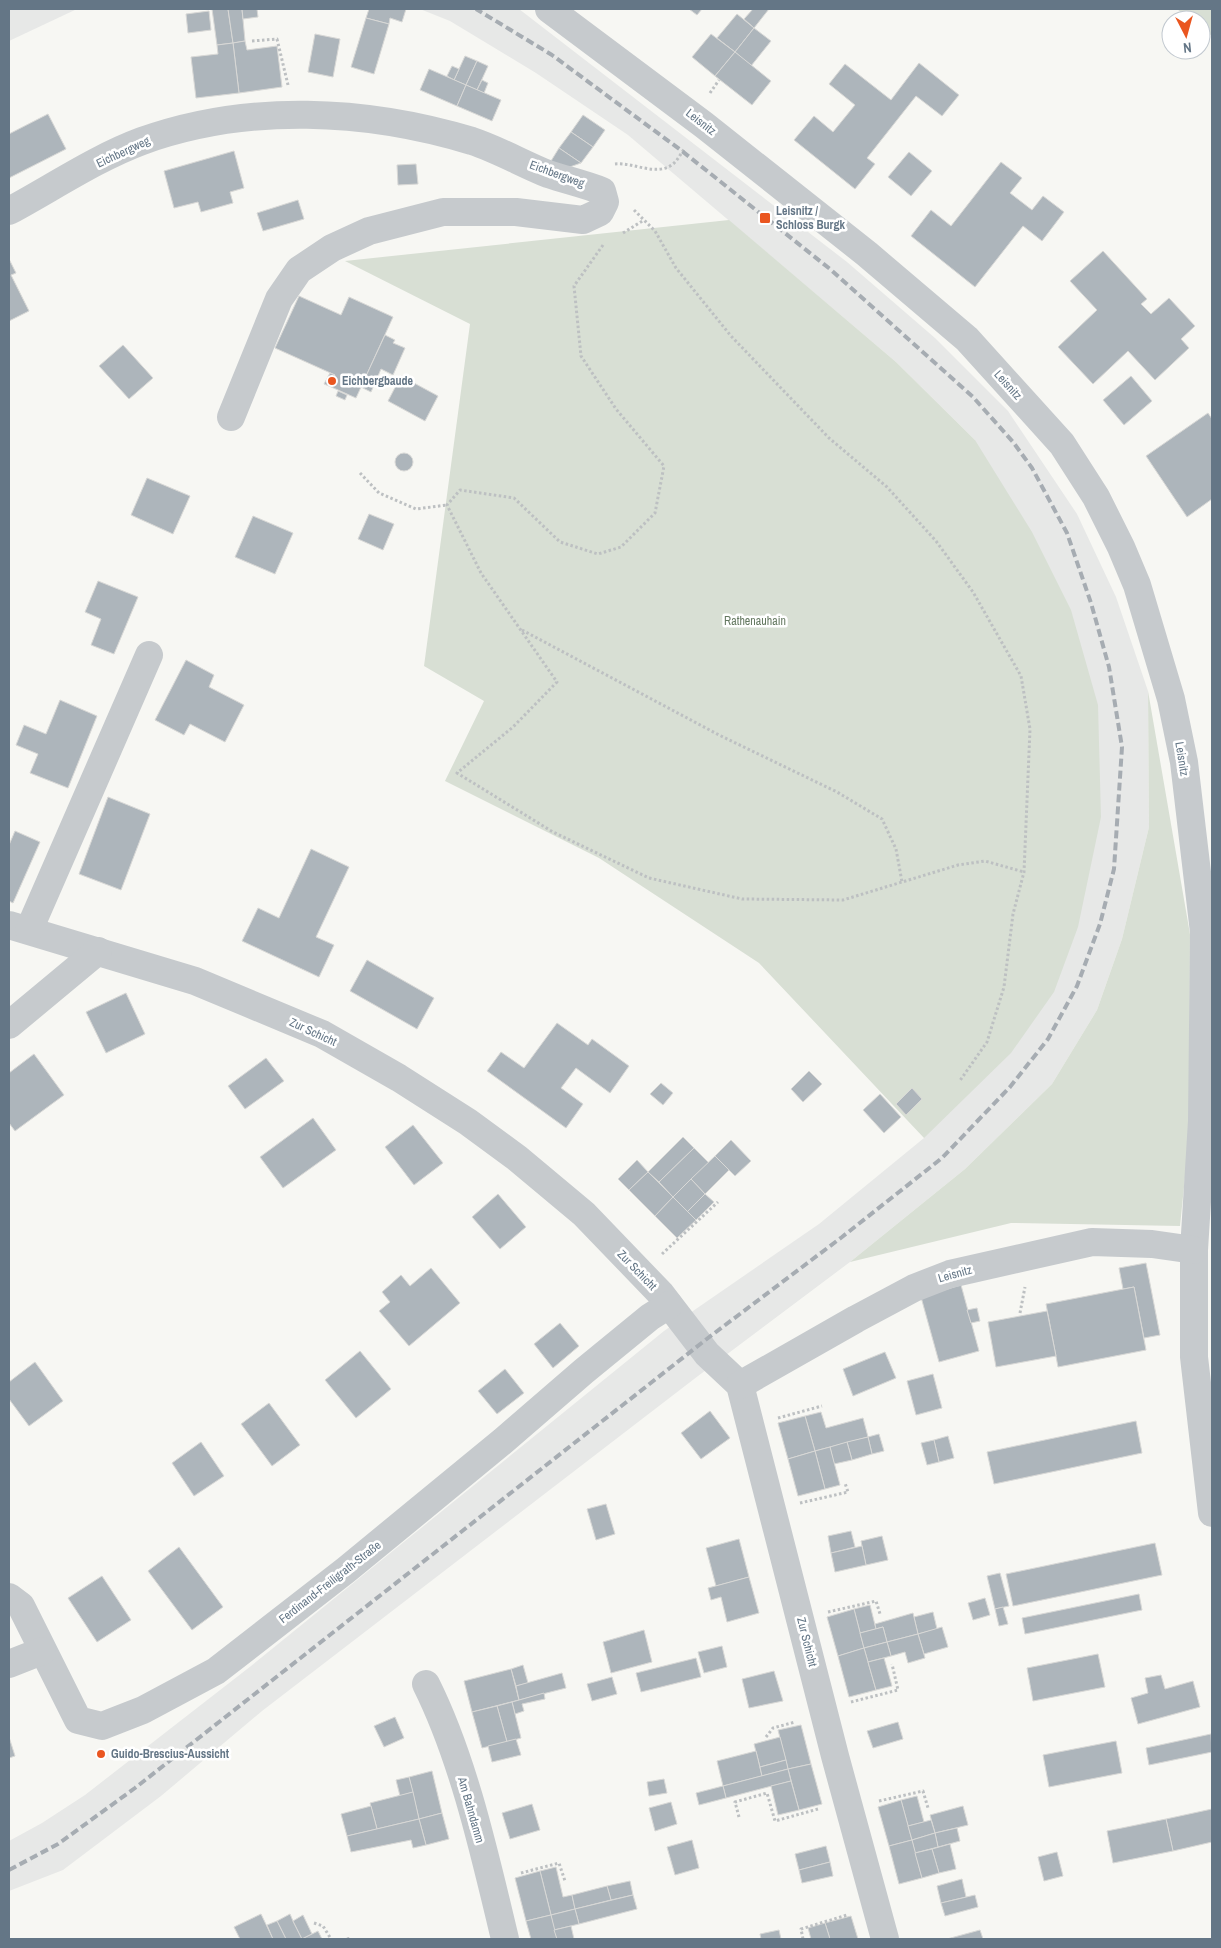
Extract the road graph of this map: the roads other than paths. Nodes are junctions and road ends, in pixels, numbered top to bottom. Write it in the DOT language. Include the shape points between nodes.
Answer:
graph roads {
  1 [pos="549,9"];
  2 [pos="9,211"];
  3 [pos="231,417"];
  4 [pos="148,655"];
  5 [pos="19,927"];
  6 [pos="1208,931"];
  7 [pos="98,952"];
  8 [pos="9,1025"];
  9 [pos="1194,1250"];
  10 [pos="669,1305"];
  11 [pos="740,1385"];
  12 [pos="1212,1513"];
  13 [pos="9,1597"];
  14 [pos="42,1651"];
  15 [pos="9,1664"];
  16 [pos="426,1684"];
  17 [pos="506,1939"];
  18 [pos="885,1939"];
  1 -- 6 [label="street, Leisnitz" via="704,124 867,254 967,340 1062,444 1096,496 1127,562 1146,613 1171,699 1184,762"];
  2 -- 3 [label="street, Eichbergweg" via="141,141 205,122 312,113 419,126 474,142 548,174 602,191 605,202 600,212 583,220 516,212 443,212 369,231 332,248 299,270 278,299"];
  4 -- 5 [label="street"];
  5 -- 7 [label="street, Zur Schicht"];
  6 -- 9 [label="street, Leisnitz"];
  7 -- 8 [label="street"];
  7 -- 10 [label="street, Zur Schicht" via="195,980 322,1034 399,1078 517,1158 584,1214"];
  9 -- 11 [label="street, Leisnitz" via="1152,1244 1092,1242 950,1274 914,1288"];
  9 -- 12 [label="street, Leisnitz" via="1194,1356"];
  10 -- 11 [label="street, Zur Schicht" via="707,1354"];
  10 -- 14 [label="street, Ferdinand-Freiligrath-Straße" via="584,1371 346,1570 216,1671 144,1710 102,1726 78,1720"];
  11 -- 18 [label="street, Zur Schicht"];
  13 -- 14 [label="street, Ferdinand-Freiligrath-Straße" via="20,1606"];
  14 -- 15 [label="street"];
  16 -- 17 [label="street, Am Bahndamm" via="445,1722"];
}
